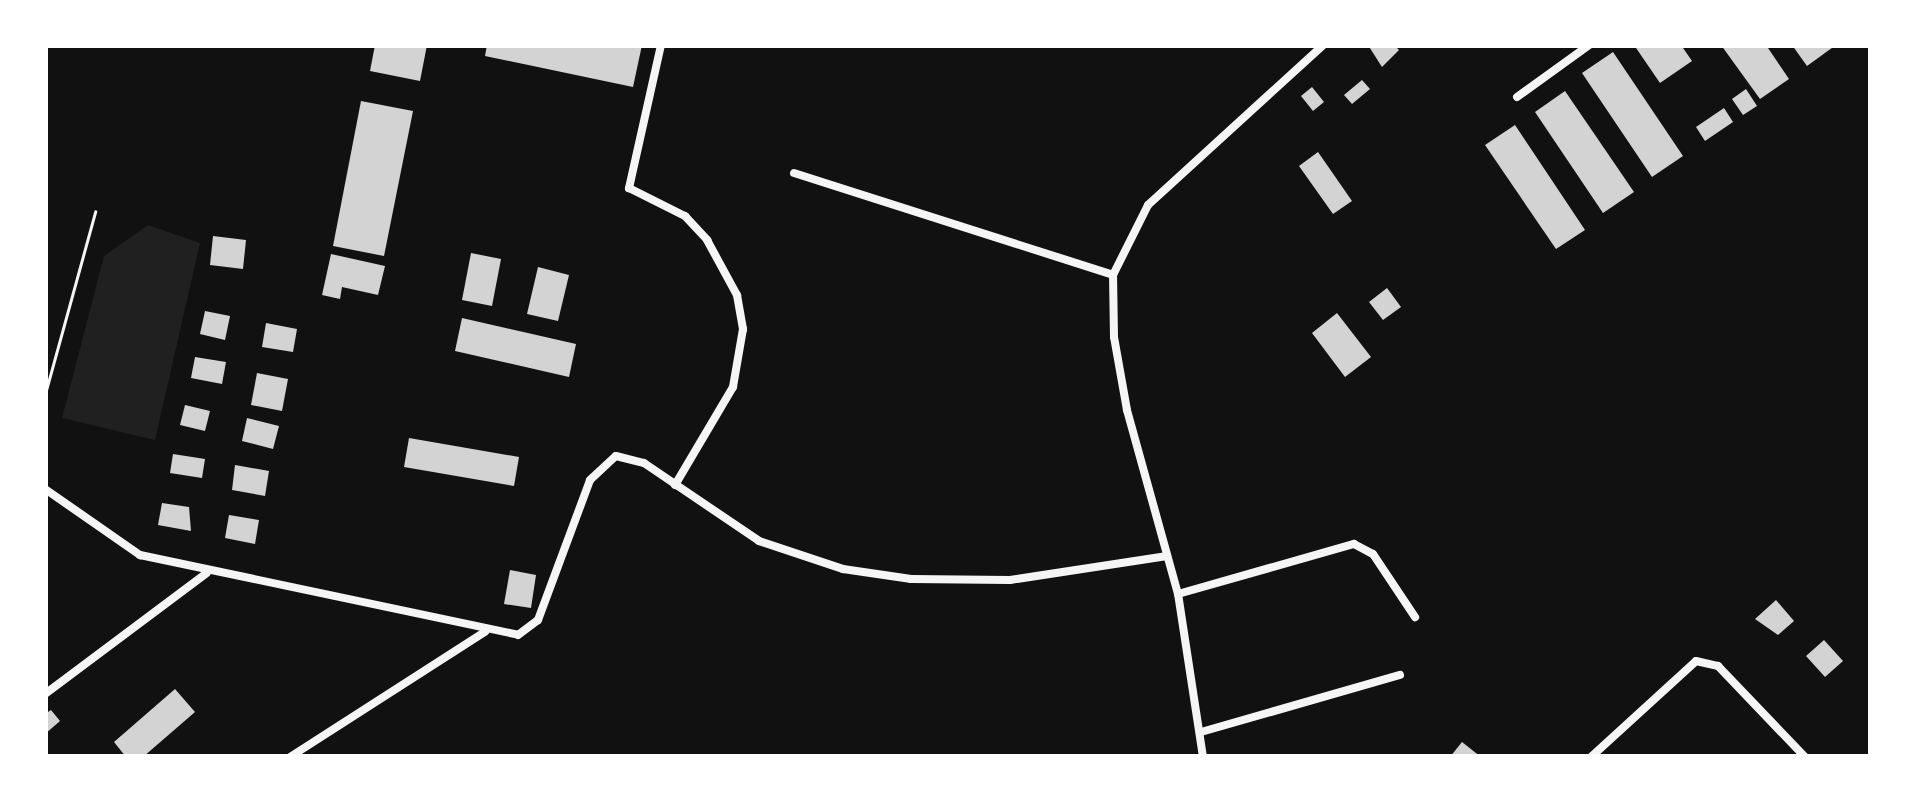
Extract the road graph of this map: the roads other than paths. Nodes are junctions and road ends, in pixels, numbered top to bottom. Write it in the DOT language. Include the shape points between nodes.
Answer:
graph roads {
  1 [pos="661,45"];
  2 [pos="1323,45"];
  3 [pos="1589,45"];
  4 [pos="1517,97"];
  5 [pos="794,173"];
  6 [pos="1113,275"];
  7 [pos="675,485"];
  8 [pos="45,489"];
  9 [pos="1167,556"];
  10 [pos="207,573"];
  11 [pos="1178,594"];
  12 [pos="1415,617"];
  13 [pos="485,632"];
  14 [pos="1400,675"];
  15 [pos="45,694"];
  16 [pos="1200,732"];
  17 [pos="1602,753"];
  18 [pos="290,757"];
  19 [pos="1203,757"];
  20 [pos="1591,757"];
  21 [pos="1805,757"];
  1 -- 7 [label="street" via="629,188 685,216 707,240 737,295 743,329 733,387"];
  2 -- 6 [label="street" via="1148,205"];
  3 -- 4 [label="street"];
  5 -- 6 [label="street"];
  6 -- 9 [label="street" via="1114,337 1127,410"];
  7 -- 9 [label="street" via="795,556 911,579 1010,580"];
  7 -- 13 [label="street" via="629,456 600,465 538,620 518,635"];
  8 -- 10 [label="street" via="140,555"];
  9 -- 11 [label="street"];
  10 -- 13 [label="street"];
  10 -- 15 [label="street"];
  11 -- 12 [label="street" via="1354,544 1374,554"];
  11 -- 16 [label="street"];
  13 -- 18 [label="street"];
  14 -- 16 [label="street"];
  16 -- 19 [label="street"];
  17 -- 20 [label="street"];
  17 -- 21 [label="street" via="1696,661 1718,666"];
}
